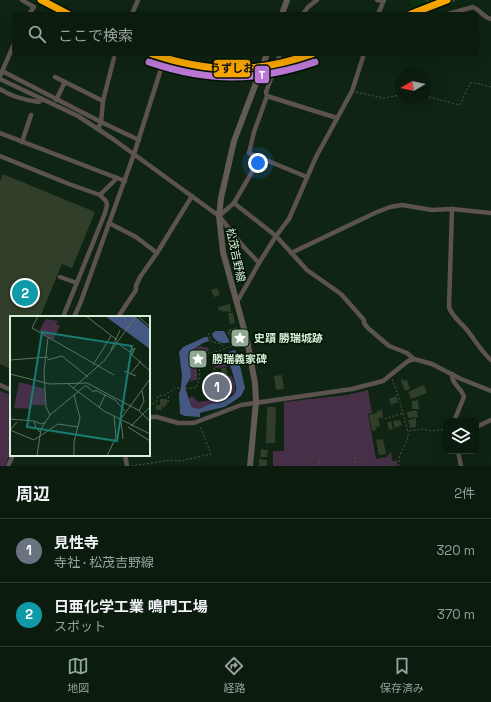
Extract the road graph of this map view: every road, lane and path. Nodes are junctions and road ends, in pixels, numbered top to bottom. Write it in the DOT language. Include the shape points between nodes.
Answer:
graph roads {
  1 [pos="22,0"];
  2 [pos="138,0"];
  3 [pos="287,0"];
  4 [pos="317,0"];
  5 [pos="377,0"];
  6 [pos="428,0"];
  7 [pos="447,0"];
  8 [pos="456,0"];
  9 [pos="383,1"];
  10 [pos="435,8"];
  11 [pos="30,12"];
  12 [pos="133,12"];
  13 [pos="283,12"];
  14 [pos="304,12"];
  15 [pos="379,12"];
  16 [pos="455,12"];
  17 [pos="491,19"];
  18 [pos="12,49"];
  19 [pos="266,56"];
  20 [pos="279,56"];
  21 [pos="364,56"];
  22 [pos="114,58"];
  23 [pos="161,69"];
  24 [pos="1,75"];
  25 [pos="55,77"];
  26 [pos="65,82"];
  27 [pos="491,87"];
  28 [pos="0,89"];
  29 [pos="352,91"];
  30 [pos="267,96"];
  31 [pos="395,96"];
  32 [pos="431,98"];
  33 [pos="42,99"];
  34 [pos="56,100"];
  35 [pos="103,101"];
  36 [pos="31,114"];
  37 [pos="337,118"];
  38 [pos="100,122"];
  39 [pos="98,129"];
  40 [pos="0,133"];
  41 [pos="138,140"];
  42 [pos="22,142"];
  43 [pos="134,154"];
  44 [pos="0,156"];
  45 [pos="260,158"];
  46 [pos="116,178"];
  47 [pos="307,178"];
  48 [pos="124,181"];
  49 [pos="100,195"];
  50 [pos="192,196"];
  51 [pos="234,203"];
  52 [pos="452,209"];
  53 [pos="491,213"];
  54 [pos="219,216"];
  55 [pos="109,223"];
  56 [pos="276,236"];
  57 [pos="157,253"];
  58 [pos="291,253"];
  59 [pos="259,263"];
  60 [pos="60,277"];
  61 [pos="77,283"];
  62 [pos="237,302"];
  63 [pos="63,316"];
  64 [pos="74,316"];
  65 [pos="119,316"];
  66 [pos="208,334"];
  67 [pos="246,338"];
  68 [pos="224,348"];
  69 [pos="200,356"];
  70 [pos="414,359"];
  71 [pos="213,360"];
  72 [pos="491,360"];
  73 [pos="215,374"];
  74 [pos="452,374"];
  75 [pos="390,376"];
  76 [pos="196,380"];
  77 [pos="0,385"];
  78 [pos="10,390"];
  79 [pos="491,391"];
  80 [pos="169,393"];
  81 [pos="168,402"];
  82 [pos="256,402"];
  83 [pos="150,405"];
  84 [pos="403,413"];
  85 [pos="150,417"];
  86 [pos="455,418"];
  87 [pos="385,420"];
  88 [pos="491,420"];
  89 [pos="198,422"];
  90 [pos="479,426"];
  91 [pos="443,429"];
  92 [pos="408,431"];
  93 [pos="459,454"];
  94 [pos="13,456"];
  95 [pos="125,456"];
  96 [pos="354,457"];
  97 [pos="320,461"];
  98 [pos="356,465"];
  99 [pos="8,466"];
  100 [pos="127,466"];
  101 [pos="250,466"];
  102 [pos="320,466"];
  103 [pos="399,466"];
  104 [pos="461,466"];
  1 -- 11 [label="street" via="34,7"];
  2 -- 12 [label="street"];
  3 -- 13 [label="main road"];
  4 -- 14 [label="street"];
  5 -- 9 [label="street"];
  6 -- 10 [label="path" via="431,10"];
  7 -- 8 [label="path" via="448,3"];
  9 -- 15 [label="street"];
  16 -- 17 [label="street" via="473,7 484,17"];
  18 -- 24 [label="street"];
  19 -- 54 [label="main road, 松茂吉野線" via="234,141"];
  20 -- 30 [label="street" via="266,92"];
  21 -- 29 [label="street"];
  22 -- 35 [label="street"];
  23 -- 41 [label="street"];
  24 -- 33 [label="street"];
  24 -- 34 [label="street"];
  25 -- 26 [label="street"];
  26 -- 34 [label="street"];
  26 -- 35 [label="street"];
  27 -- 32 [label="path" via="470,83 460,105"];
  28 -- 33 [label="street" via="29,101 38,102"];
  29 -- 31 [label="path" via="383,98"];
  29 -- 37 [label="street"];
  30 -- 37 [label="street"];
  30 -- 45 [label="street" via="249,153"];
  33 -- 39 [label="street" via="78,116"];
  34 -- 38 [label="street"];
  35 -- 38 [label="street"];
  36 -- 42 [label="street"];
  37 -- 47 [label="street"];
  38 -- 39 [label="street"];
  38 -- 41 [label="street"];
  39 -- 43 [label="street"];
  40 -- 42 [label="street"];
  41 -- 43 [label="street"];
  42 -- 46 [label="street"];
  43 -- 48 [label="street"];
  43 -- 50 [label="street"];
  44 -- 49 [label="street"];
  45 -- 47 [label="street"];
  45 -- 51 [label="street"];
  46 -- 48 [label="street"];
  46 -- 49 [label="street"];
  47 -- 56 [label="street" via="289,219"];
  48 -- 55 [label="street"];
  49 -- 61 [label="street" via="106,201 107,208"];
  50 -- 54 [label="street"];
  50 -- 57 [label="street"];
  51 -- 54 [label="street"];
  51 -- 56 [label="street"];
  52 -- 53 [label="street"];
  52 -- 58 [label="street" via="432,210 402,205 390,207"];
  52 -- 72 [label="street" via="449,307 454,317"];
  54 -- 59 [label="street"];
  54 -- 62 [label="main road, 松茂吉野線" via="223,252"];
  55 -- 57 [label="street" via="136,237"];
  55 -- 64 [label="street"];
  56 -- 58 [label="street"];
  56 -- 59 [label="street"];
  57 -- 65 [label="street"];
  58 -- 70 [label="street" via="307,270 341,294 368,328 384,342"];
  59 -- 62 [label="street"];
  60 -- 61 [label="street"];
  61 -- 63 [label="street"];
  62 -- 67 [label="main road, 松茂吉野線"];
  66 -- 68 [label="path" via="212,342 221,344"];
  67 -- 68 [label="path" via="240,343"];
  67 -- 82 [label="main road, 松茂吉野線"];
  68 -- 69 [label="path"];
  69 -- 76 [label="path" via="199,351 194,352"];
  69 -- 80 [label="path" via="196,388 172,389"];
  70 -- 74 [label="street"];
  70 -- 75 [label="street"];
  71 -- 73 [label="path"];
  74 -- 79 [label="street"];
  74 -- 86 [label="street" via="453,381 464,397"];
  75 -- 82 [label="street" via="377,383 352,389"];
  75 -- 84 [label="path" via="400,397"];
  77 -- 78 [label="street"];
  80 -- 81 [label="path"];
  80 -- 83 [label="path" via="158,396 156,402"];
  82 -- 89 [label="street" via="241,405"];
  82 -- 101 [label="main road, 松茂吉野線"];
  84 -- 87 [label="path"];
  84 -- 92 [label="path"];
  85 -- 89 [label="street" via="187,424"];
  88 -- 90 [label="street"];
  89 -- 100 [label="path" via="211,454 181,461"];
  91 -- 92 [label="path"];
  92 -- 103 [label="path" via="409,436 398,458"];
  93 -- 104 [label="street"];
  94 -- 99 [label="street"];
  95 -- 100 [label="street"];
  96 -- 98 [label="path"];
  97 -- 102 [label="path"];
}
